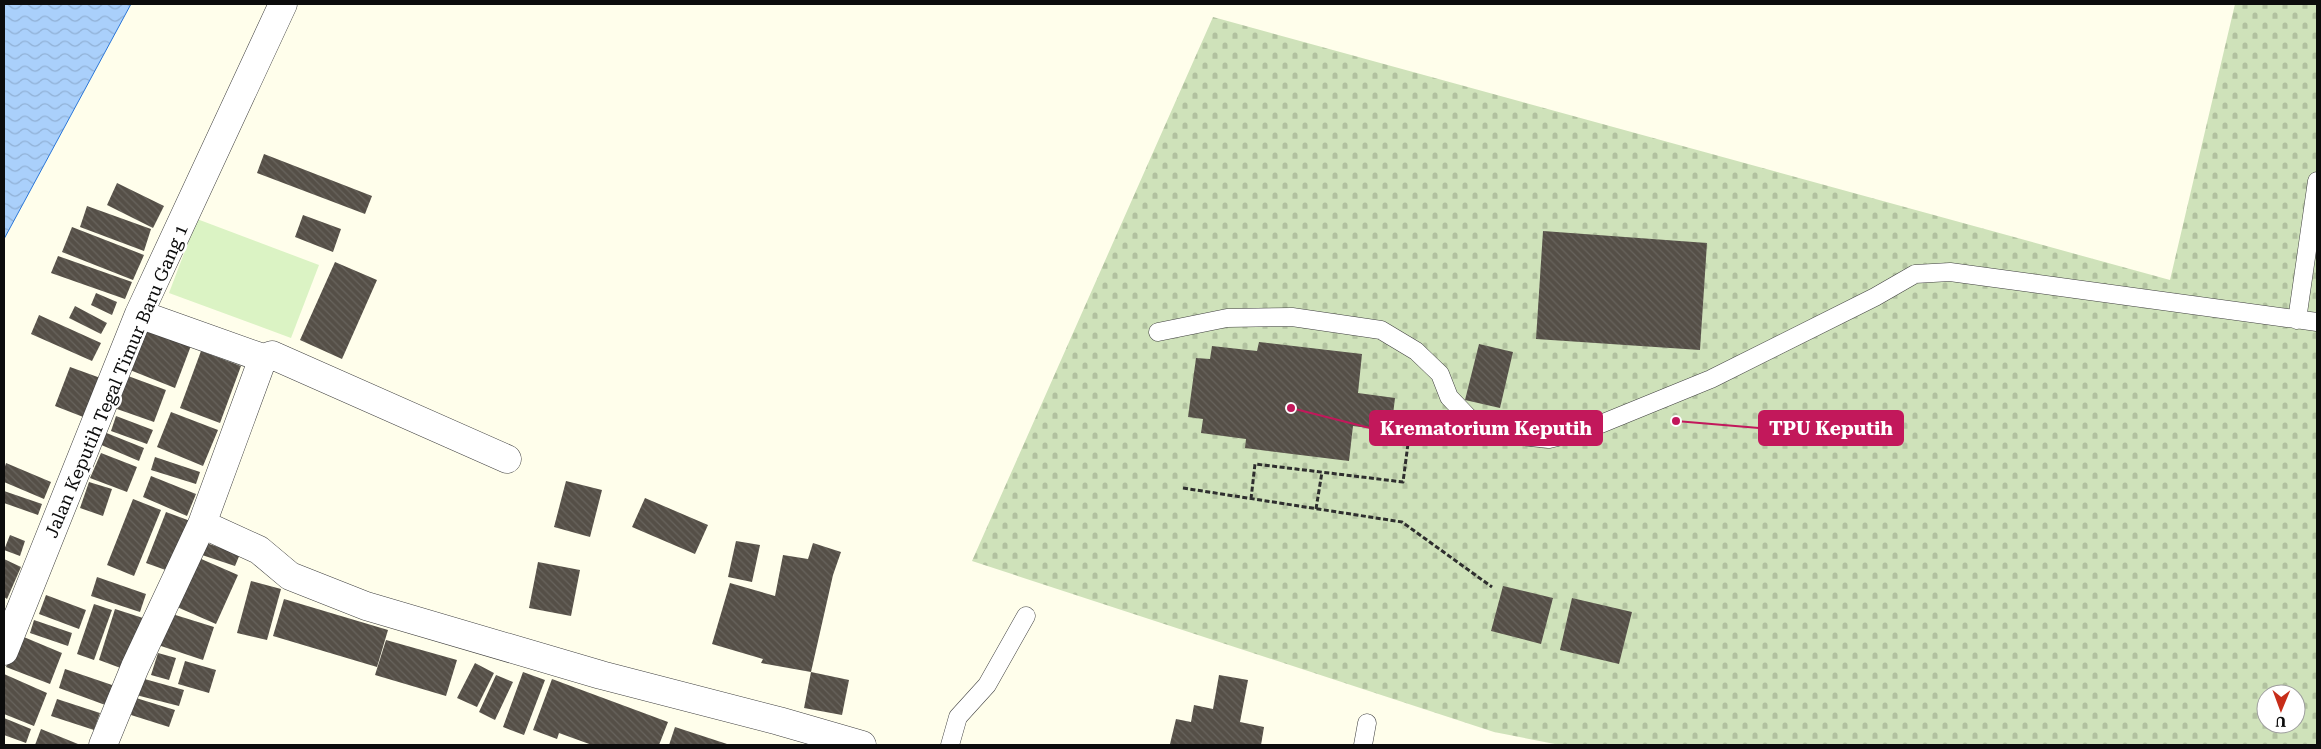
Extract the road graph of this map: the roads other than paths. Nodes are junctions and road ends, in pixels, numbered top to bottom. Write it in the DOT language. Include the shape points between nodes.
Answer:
graph roads {
  1 [pos="283,4"];
  2 [pos="2317,181"];
  3 [pos="139,314"];
  4 [pos="2297,320"];
  5 [pos="2317,322"];
  6 [pos="1158,332"];
  7 [pos="263,358"];
  8 [pos="507,459"];
  9 [pos="202,524"];
  10 [pos="1026,616"];
  11 [pos="4,651"];
  12 [pos="1367,723"];
  13 [pos="103,745"];
  14 [pos="862,745"];
  15 [pos="950,745"];
  16 [pos="1363,745"];
  1 -- 3 [label="street, Jalan Keputih Tegal Timur Baru Gang 1"];
  2 -- 4 [label="lane"];
  3 -- 7 [label="street"];
  3 -- 11 [label="street, Jalan Keputih Tegal Timur Baru Gang 1"];
  4 -- 5 [label="lane"];
  4 -- 6 [label="lane" via="1950,272 1916,274 1711,379 1586,430 1549,439 1493,433 1468,417 1449,397 1440,374 1416,351 1381,330 1292,317 1227,318"];
  7 -- 8 [label="street" via="272,355"];
  7 -- 9 [label="street"];
  9 -- 13 [label="street" via="135,667"];
  9 -- 14 [label="street" via="259,550 290,576 366,606 601,675"];
  10 -- 15 [label="lane" via="987,685 958,717"];
  12 -- 16 [label="lane"];
}
